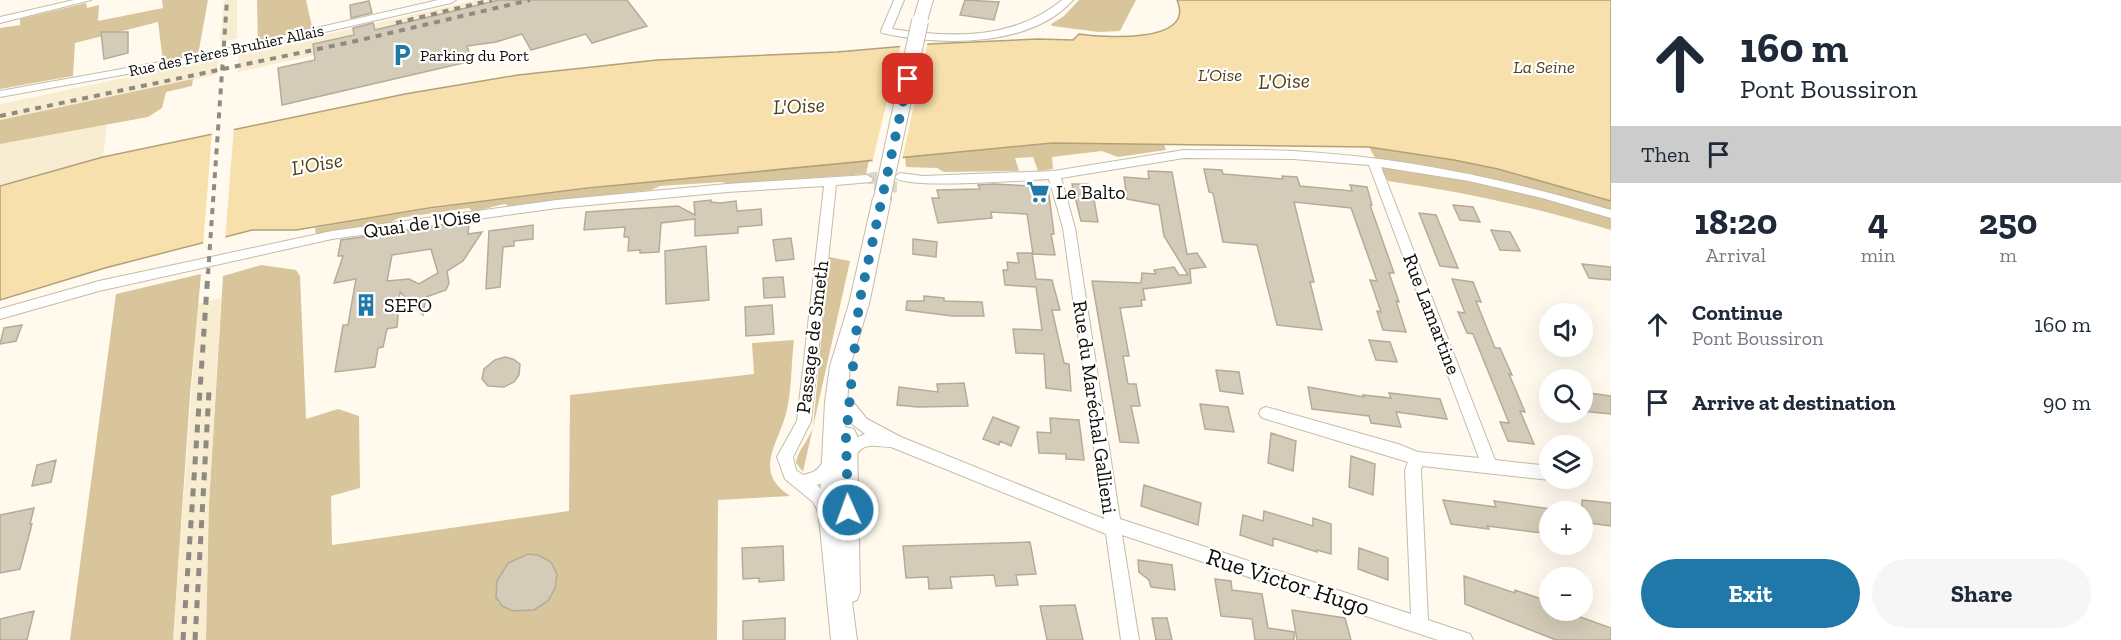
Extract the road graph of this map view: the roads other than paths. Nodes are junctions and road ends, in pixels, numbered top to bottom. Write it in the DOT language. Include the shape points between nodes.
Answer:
graph roads {
  1 [pos="86,0"];
  2 [pos="451,0"];
  3 [pos="899,0"];
  4 [pos="926,0"];
  5 [pos="1068,0"];
  6 [pos="0,20"];
  7 [pos="0,94"];
  8 [pos="1373,162"];
  9 [pos="1054,175"];
  10 [pos="867,181"];
  11 [pos="830,182"];
  12 [pos="898,182"];
  13 [pos="1611,214"];
  14 [pos="859,304"];
  15 [pos="0,314"];
  16 [pos="848,406"];
  17 [pos="1266,413"];
  18 [pos="896,442"];
  19 [pos="1417,459"];
  20 [pos="839,462"];
  21 [pos="1490,466"];
  22 [pos="1539,472"];
  23 [pos="802,482"];
  24 [pos="830,517"];
  25 [pos="1113,527"];
  26 [pos="1420,625"];
  27 [pos="846,640"];
  28 [pos="1130,640"];
  29 [pos="1464,640"];
  1 -- 6 [label="street"];
  2 -- 7 [label="street, Rue des Frères Bruhier Allais" via="209,56"];
  3 -- 5 [label="street" via="886,31 929,36 1010,32 1049,16"];
  4 -- 14 [label="main road, bridge"];
  8 -- 9 [label="street" via="1293,155 1192,153"];
  8 -- 13 [label="street" via="1506,185"];
  8 -- 21 [label="street, Rue Lamartine"];
  9 -- 12 [label="street"];
  9 -- 25 [label="street, Rue du Maréchal Gallieni" via="1069,228"];
  10 -- 11 [label="street, Quai de l'Oise"];
  11 -- 15 [label="street, Quai de l'Oise" via="557,204 332,235 99,286"];
  11 -- 23 [label="street, Passage de Smeth" via="804,421 785,457 790,474"];
  14 -- 16 [label="main road"];
  14 -- 20 [label="main road" via="838,376"];
  16 -- 18 [label="street, Rue Victor Hugo" via="865,425"];
  16 -- 20 [label="main road"];
  17 -- 19 [label="street"];
  18 -- 20 [label="street, Rue Victor Hugo" via="858,442"];
  18 -- 25 [label="street, Rue Victor Hugo"];
  19 -- 21 [label="street"];
  19 -- 26 [label="street" via="1413,470"];
  20 -- 23 [label="street" via="820,477"];
  20 -- 24 [label="main road"];
  20 -- 27 [label="main road" via="849,533"];
  21 -- 22 [label="street"];
  23 -- 24 [label="street, Passage de Smeth" via="826,506"];
  24 -- 27 [label="main road"];
  25 -- 26 [label="street, Rue Victor Hugo"];
  25 -- 28 [label="street, Rue du Maréchal Gallieni"];
  26 -- 29 [label="street, Rue Victor Hugo"];
}
